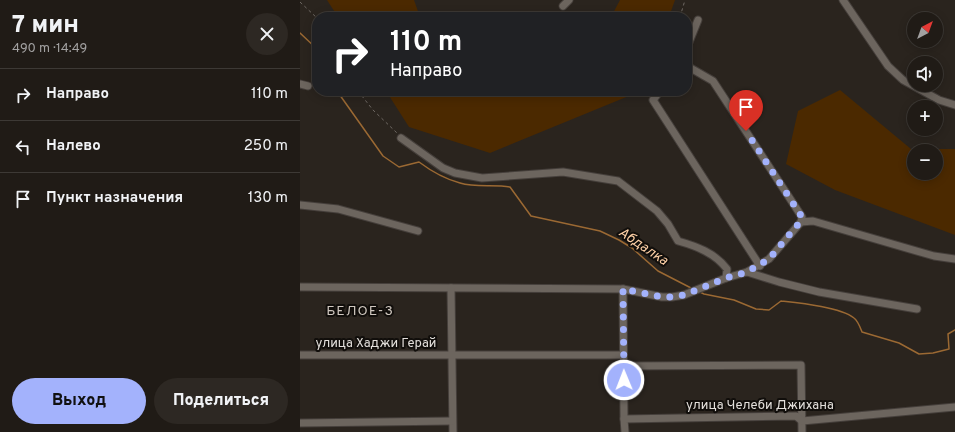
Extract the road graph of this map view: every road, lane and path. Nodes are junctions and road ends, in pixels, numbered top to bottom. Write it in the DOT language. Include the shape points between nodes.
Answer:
graph roads {
  1 [pos="569,0"];
  2 [pos="685,0"];
  3 [pos="843,0"];
  4 [pos="300,2"];
  5 [pos="563,6"];
  6 [pos="681,12"];
  7 [pos="312,13"];
  8 [pos="698,20"];
  9 [pos="692,35"];
  10 [pos="692,69"];
  11 [pos="300,84"];
  12 [pos="308,86"];
  13 [pos="362,96"];
  14 [pos="656,96"];
  15 [pos="955,105"];
  16 [pos="401,138"];
  17 [pos="300,205"];
  18 [pos="800,222"];
  19 [pos="418,231"];
  20 [pos="955,259"];
  21 [pos="760,266"];
  22 [pos="747,272"];
  23 [pos="726,278"];
  24 [pos="300,287"];
  25 [pos="450,288"];
  26 [pos="623,289"];
  27 [pos="917,309"];
  28 [pos="300,355"];
  29 [pos="623,355"];
  30 [pos="452,356"];
  31 [pos="623,366"];
  32 [pos="955,407"];
  33 [pos="624,419"];
  34 [pos="452,421"];
  35 [pos="802,421"];
  36 [pos="300,423"];
  37 [pos="452,432"];
  38 [pos="625,432"];
  39 [pos="802,432"];
  1 -- 5 [label="street"];
  2 -- 6 [label="path"];
  3 -- 15 [label="street" via="888,66 903,80 938,100"];
  4 -- 7 [label="path"];
  8 -- 9 [label="street"];
  10 -- 18 [label="street" via="713,82 802,217"];
  11 -- 12 [label="street"];
  13 -- 16 [label="path"];
  14 -- 21 [label="street" via="653,100"];
  16 -- 23 [label="street" via="454,173 482,178 563,172 618,181 656,211 678,241 700,248 722,263 727,269"];
  17 -- 19 [label="street" via="338,209"];
  18 -- 20 [label="street" via="813,221 934,256"];
  18 -- 21 [label="street"];
  21 -- 22 [label="street"];
  22 -- 23 [label="street"];
  22 -- 27 [label="street" via="820,292"];
  23 -- 26 [label="street" via="684,295 672,297"];
  24 -- 25 [label="street"];
  25 -- 26 [label="street"];
  25 -- 30 [label="street"];
  26 -- 29 [label="street"];
  28 -- 30 [label="street, улица Хаджи Герай"];
  29 -- 30 [label="street, улица Хаджи Герай"];
  29 -- 31 [label="street"];
  30 -- 34 [label="street"];
  31 -- 33 [label="street"];
  31 -- 35 [label="street" via="801,365"];
  32 -- 35 [label="street, улица Челеби Джихана"];
  33 -- 35 [label="street, улица Челеби Джихана" via="796,416"];
  33 -- 38 [label="street"];
  34 -- 36 [label="street"];
  34 -- 37 [label="street"];
  35 -- 39 [label="street"];
}
